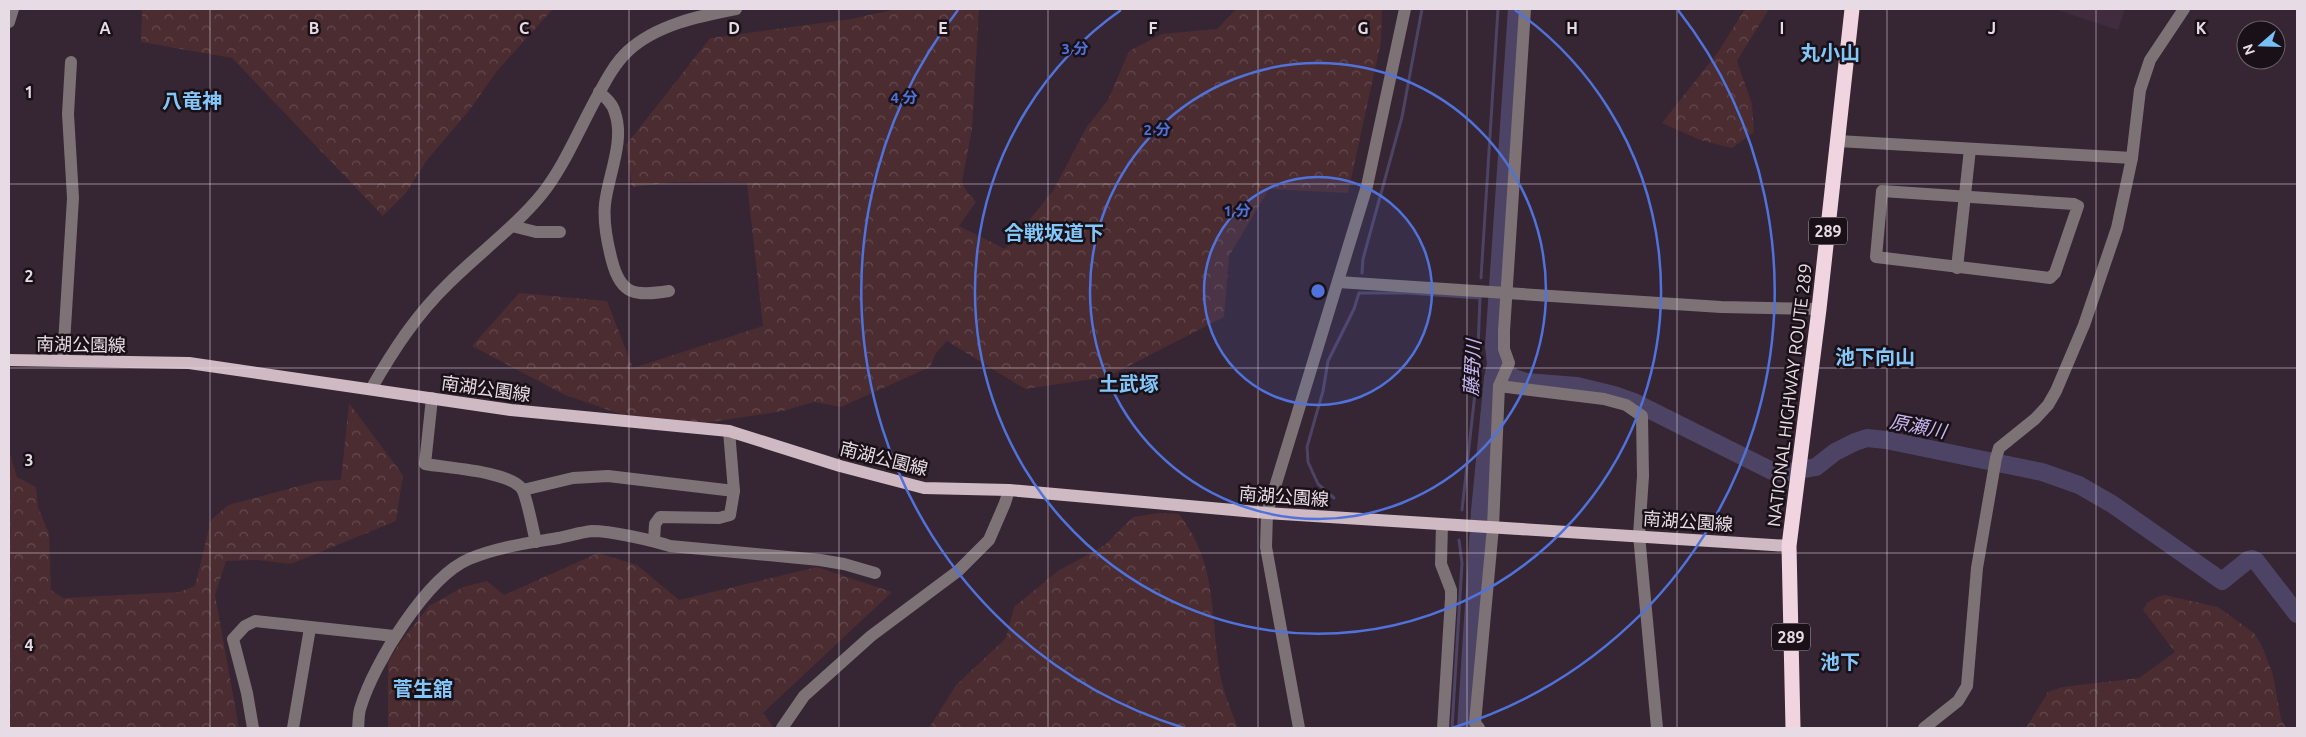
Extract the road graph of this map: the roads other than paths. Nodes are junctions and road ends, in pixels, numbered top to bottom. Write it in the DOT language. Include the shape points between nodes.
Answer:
graph roads {
  1 [pos="13,9"];
  2 [pos="736,9"];
  3 [pos="1405,9"];
  4 [pos="1526,9"];
  5 [pos="1852,9"];
  6 [pos="2184,9"];
  7 [pos="9,22"];
  8 [pos="71,62"];
  9 [pos="599,92"];
  10 [pos="1838,141"];
  11 [pos="1970,149"];
  12 [pos="2132,158"];
  13 [pos="1963,197"];
  14 [pos="512,226"];
  15 [pos="560,232"];
  16 [pos="1957,268"];
  17 [pos="1338,282"];
  18 [pos="669,291"];
  19 [pos="1506,294"];
  20 [pos="1819,309"];
  21 [pos="9,360"];
  22 [pos="63,360"];
  23 [pos="1503,376"];
  24 [pos="371,389"];
  25 [pos="432,398"];
  26 [pos="729,430"];
  27 [pos="522,490"];
  28 [pos="1009,490"];
  29 [pos="734,491"];
  30 [pos="1267,513"];
  31 [pos="1442,524"];
  32 [pos="1494,527"];
  33 [pos="1640,535"];
  34 [pos="654,541"];
  35 [pos="536,542"];
  36 [pos="1789,546"];
  37 [pos="875,573"];
  38 [pos="310,628"];
  39 [pos="394,636"];
  40 [pos="252,728"];
  41 [pos="293,728"];
  42 [pos="358,728"];
  43 [pos="782,728"];
  44 [pos="1298,728"];
  45 [pos="1443,728"];
  46 [pos="1479,728"];
  47 [pos="1657,728"];
  48 [pos="1793,728"];
  49 [pos="1924,728"];
  1 -- 7 [label="street"];
  2 -- 9 [label="street" via="675,24 641,41 619,61"];
  3 -- 17 [label="street" via="1367,186"];
  4 -- 19 [label="street"];
  5 -- 10 [label="highway, NATIONAL HIGHWAY ROUTE 289 / 289"];
  6 -- 12 [label="street" via="2150,60 2140,90"];
  8 -- 22 [label="street" via="68,114 73,198"];
  9 -- 14 [label="street" via="542,193"];
  9 -- 18 [label="street" via="610,103 617,123 604,225 614,271 622,286 636,294"];
  10 -- 11 [label="street"];
  10 -- 20 [label="highway, NATIONAL HIGHWAY ROUTE 289 / 289"];
  11 -- 12 [label="street"];
  11 -- 13 [label="street"];
  12 -- 49 [label="street" via="2117,228 2084,325 2056,391 2048,405 1999,448 1976,568 1967,686 1958,701"];
  13 -- 16 [label="street"];
  13 -- 16 [label="street" via="1882,191 1876,257"];
  13 -- 16 [label="street" via="2078,206 2055,273 2050,278"];
  14 -- 15 [label="street" via="536,232"];
  14 -- 24 [label="street" via="421,312 397,343"];
  17 -- 19 [label="street"];
  17 -- 30 [label="street"];
  19 -- 20 [label="street" via="1721,307"];
  19 -- 23 [label="street" via="1504,349 1508,358"];
  20 -- 36 [label="highway, NATIONAL HIGHWAY ROUTE 289 / 289"];
  21 -- 22 [label="main road, 南湖公園線"];
  22 -- 24 [label="main road, 南湖公園線" via="189,363"];
  23 -- 32 [label="street"];
  23 -- 33 [label="street" via="1626,405 1642,416"];
  24 -- 25 [label="main road, 南湖公園線"];
  25 -- 26 [label="main road, 南湖公園線" via="510,410"];
  25 -- 27 [label="street" via="424,464 502,477"];
  26 -- 28 [label="main road, 南湖公園線" via="840,466 924,488"];
  26 -- 29 [label="street"];
  27 -- 29 [label="street" via="573,478 608,476"];
  27 -- 35 [label="street"];
  28 -- 30 [label="main road, 南湖公園線"];
  28 -- 43 [label="street" via="989,540 958,571 871,636 804,696"];
  29 -- 34 [label="street" via="730,515 719,518 660,517 655,524"];
  30 -- 31 [label="main road, 南湖公園線"];
  30 -- 44 [label="street" via="1266,547"];
  31 -- 32 [label="main road, 南湖公園線"];
  31 -- 45 [label="street" via="1442,564 1451,590"];
  32 -- 33 [label="main road, 南湖公園線"];
  32 -- 46 [label="street" via="1475,723"];
  33 -- 36 [label="main road, 南湖公園線"];
  33 -- 47 [label="street"];
  34 -- 35 [label="street" via="591,531"];
  34 -- 37 [label="street" via="670,546 828,562"];
  35 -- 39 [label="street" via="468,559 433,588"];
  36 -- 48 [label="highway, NATIONAL HIGHWAY ROUTE 289 / 289"];
  38 -- 39 [label="street"];
  38 -- 40 [label="street" via="255,621 233,639"];
  38 -- 41 [label="street"];
  39 -- 42 [label="street" via="360,707"];
}
